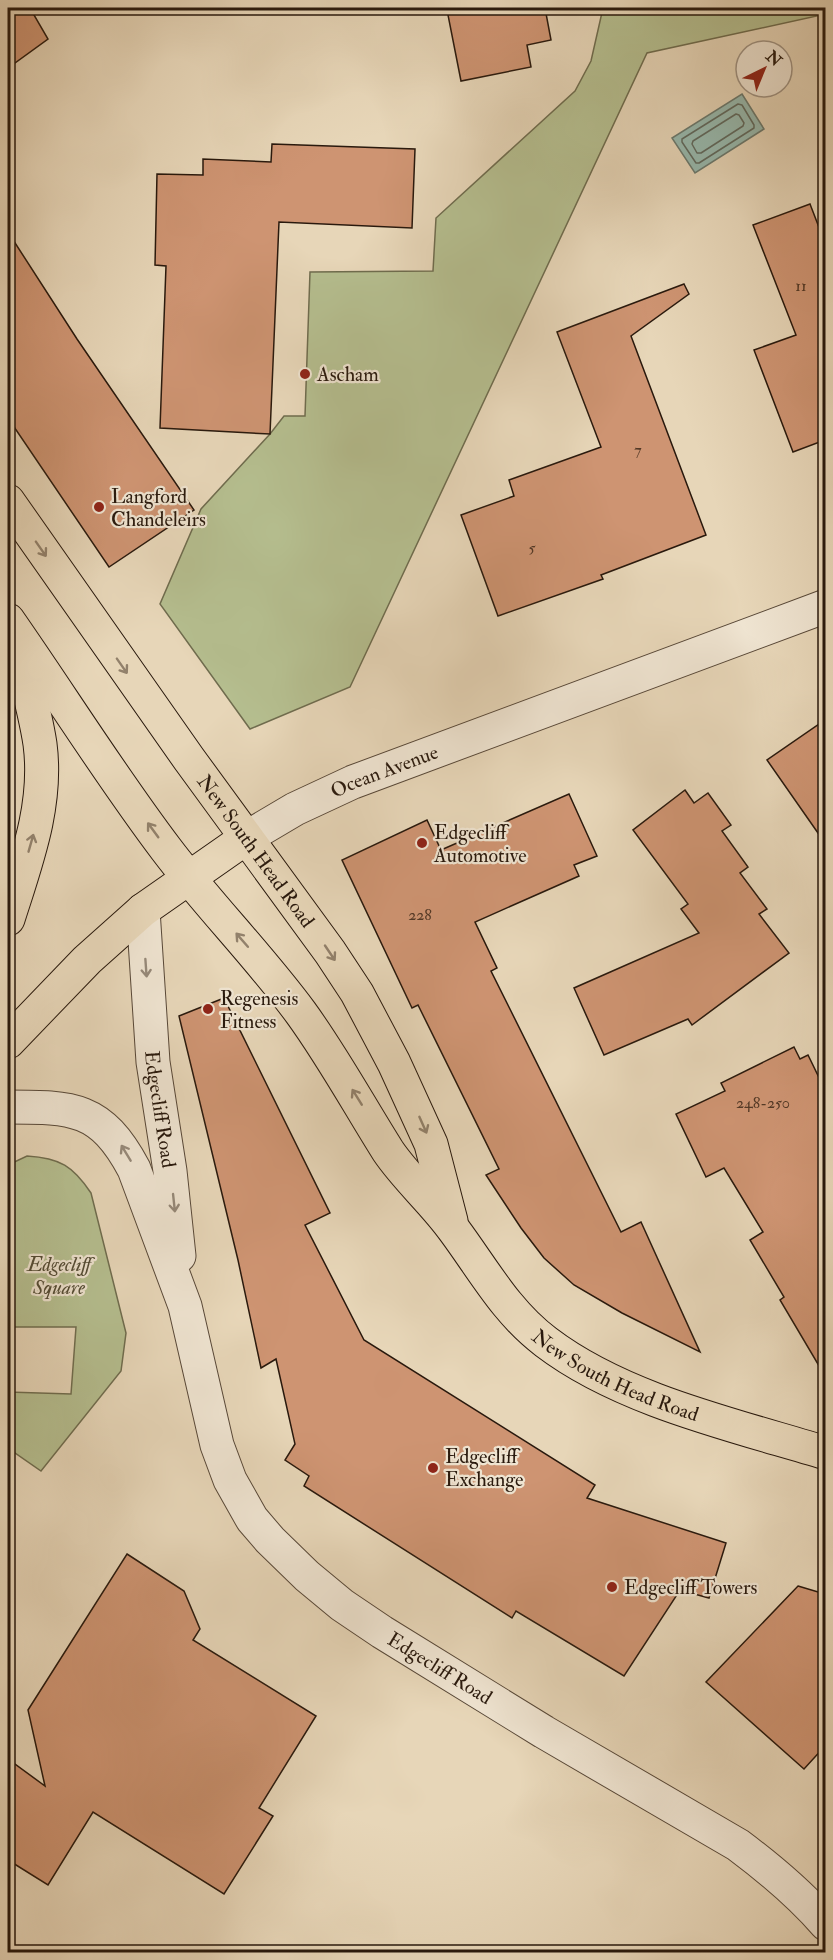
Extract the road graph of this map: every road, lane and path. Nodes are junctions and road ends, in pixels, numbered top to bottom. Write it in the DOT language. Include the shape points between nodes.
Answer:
graph roads {
  1 [pos="8,501"];
  2 [pos="825,606"];
  3 [pos="10,623"];
  4 [pos="246,838"];
  5 [pos="188,877"];
  6 [pos="143,910"];
  7 [pos="8,919"];
  8 [pos="8,1042"];
  9 [pos="8,1107"];
  10 [pos="453,1228"];
  11 [pos="185,1306"];
  12 [pos="825,1453"];
  13 [pos="825,1924"];
  1 -- 4 [label="main road, New South Head Road, one-way"];
  2 -- 4 [label="street, Ocean Avenue" via="353,782 295,808"];
  5 -- 3 [label="main road, New South Head Road, one-way"];
  7 -- 3 [label="main road, one-way" via="38,821 42,781 34,708"];
  4 -- 5 [label="main road, Ocean Avenue"];
  4 -- 10 [label="main road, New South Head Road, one-way" via="357,993 431,1144"];
  5 -- 6 [label="main road, Ocean Avenue"];
  10 -- 5 [label="main road, New South Head Road, one-way" via="390,1153 302,1014"];
  6 -- 8 [label="main road, Ocean Avenue" via="87,960"];
  6 -- 11 [label="street, Edgecliff Road, one-way" via="153,1062"];
  11 -- 9 [label="street, Edgecliff Road, one-way" via="134,1168 113,1134 82,1114"];
  10 -- 12 [label="main road, New South Head Road" via="520,1319 543,1340 598,1376 684,1409"];
  11 -- 13 [label="street, Edgecliff Road" via="217,1445 230,1480 252,1519 307,1576 342,1605 426,1660 738,1845 789,1886"];
}
